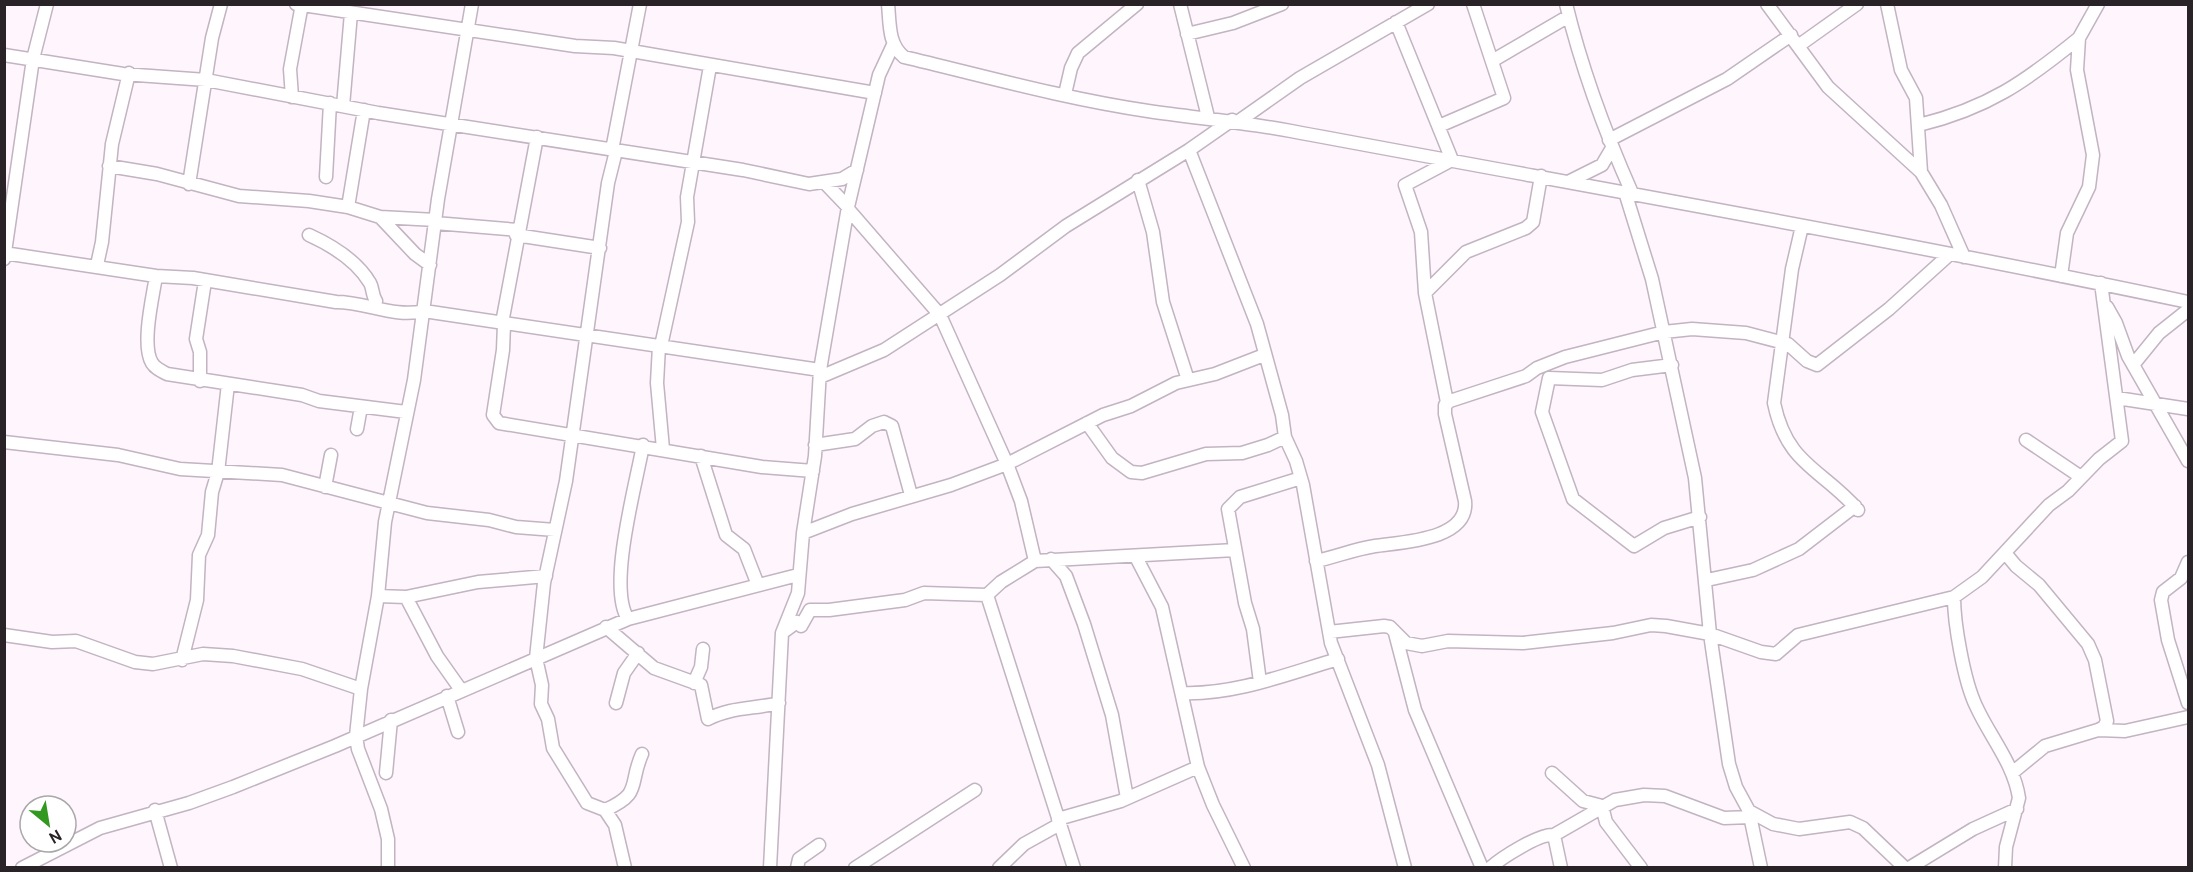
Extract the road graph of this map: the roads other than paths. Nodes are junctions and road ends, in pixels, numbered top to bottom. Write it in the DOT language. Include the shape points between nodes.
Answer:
graph roads {
  1 [pos="221,4"];
  2 [pos="386,4"];
  3 [pos="472,4"];
  4 [pos="640,4"];
  5 [pos="888,4"];
  6 [pos="1137,4"];
  7 [pos="1180,4"];
  8 [pos="1282,4"];
  9 [pos="1428,4"];
  10 [pos="1473,4"];
  11 [pos="1767,4"];
  12 [pos="1857,4"];
  13 [pos="1887,4"];
  14 [pos="47,5"];
  15 [pos="300,5"];
  16 [pos="2095,6"];
  17 [pos="1568,10"];
  18 [pos="351,13"];
  19 [pos="383,18"];
  20 [pos="1396,22"];
  21 [pos="469,31"];
  22 [pos="1187,34"];
  23 [pos="1791,35"];
  24 [pos="2079,38"];
  25 [pos="893,45"];
  26 [pos="1798,46"];
  27 [pos="631,52"];
  28 [pos="4,55"];
  29 [pos="33,59"];
  30 [pos="1492,61"];
  31 [pos="710,66"];
  32 [pos="129,73"];
  33 [pos="206,80"];
  34 [pos="875,93"];
  35 [pos="1065,94"];
  36 [pos="292,97"];
  37 [pos="330,103"];
  38 [pos="343,105"];
  39 [pos="364,110"];
  40 [pos="1208,117"];
  41 [pos="1235,121"];
  42 [pos="453,123"];
  43 [pos="1919,125"];
  44 [pos="1439,126"];
  45 [pos="537,137"];
  46 [pos="1610,144"];
  47 [pos="614,150"];
  48 [pos="1189,150"];
  49 [pos="1452,160"];
  50 [pos="695,163"];
  51 [pos="109,166"];
  52 [pos="857,170"];
  53 [pos="1921,172"];
  54 [pos="1541,176"];
  55 [pos="326,177"];
  56 [pos="1138,180"];
  57 [pos="1570,181"];
  58 [pos="825,183"];
  59 [pos="189,184"];
  60 [pos="1628,193"];
  61 [pos="348,207"];
  62 [pos="848,208"];
  63 [pos="380,217"];
  64 [pos="436,222"];
  65 [pos="1802,226"];
  66 [pos="517,233"];
  67 [pos="309,235"];
  68 [pos="600,248"];
  69 [pos="1950,254"];
  70 [pos="5,255"];
  71 [pos="1964,257"];
  72 [pos="97,265"];
  73 [pos="430,265"];
  74 [pos="156,276"];
  75 [pos="2061,276"];
  76 [pos="205,280"];
  77 [pos="2101,283"];
  78 [pos="1425,293"];
  79 [pos="2188,302"];
  80 [pos="2105,305"];
  81 [pos="374,307"];
  82 [pos="2188,310"];
  83 [pos="424,311"];
  84 [pos="940,315"];
  85 [pos="503,324"];
  86 [pos="1664,332"];
  87 [pos="586,336"];
  88 [pos="1781,342"];
  89 [pos="660,346"];
  90 [pos="1264,355"];
  91 [pos="1672,365"];
  92 [pos="2133,365"];
  93 [pos="820,373"];
  94 [pos="1188,380"];
  95 [pos="200,381"];
  96 [pos="228,384"];
  97 [pos="2117,398"];
  98 [pos="1447,402"];
  99 [pos="2154,403"];
  100 [pos="361,407"];
  101 [pos="2188,409"];
  102 [pos="406,412"];
  103 [pos="1087,423"];
  104 [pos="357,429"];
  105 [pos="570,435"];
  106 [pos="1285,437"];
  107 [pos="2026,440"];
  108 [pos="4,442"];
  109 [pos="643,445"];
  110 [pos="815,445"];
  111 [pos="663,449"];
  112 [pos="331,455"];
  113 [pos="701,456"];
  114 [pos="2188,461"];
  115 [pos="1007,464"];
  116 [pos="219,471"];
  117 [pos="813,471"];
  118 [pos="2081,477"];
  119 [pos="1301,478"];
  120 [pos="325,487"];
  121 [pos="911,495"];
  122 [pos="389,501"];
  123 [pos="1700,517"];
  124 [pos="555,530"];
  125 [pos="802,533"];
  126 [pos="1235,550"];
  127 [pos="2006,554"];
  128 [pos="1136,557"];
  129 [pos="1051,560"];
  130 [pos="1035,561"];
  131 [pos="1316,561"];
  132 [pos="2188,562"];
  133 [pos="798,575"];
  134 [pos="546,576"];
  135 [pos="1707,580"];
  136 [pos="758,585"];
  137 [pos="378,596"];
  138 [pos="987,596"];
  139 [pos="406,597"];
  140 [pos="1954,597"];
  141 [pos="628,619"];
  142 [pos="606,627"];
  143 [pos="1329,632"];
  144 [pos="1394,632"];
  145 [pos="782,633"];
  146 [pos="1710,634"];
  147 [pos="4,635"];
  148 [pos="703,649"];
  149 [pos="638,653"];
  150 [pos="536,658"];
  151 [pos="1338,659"];
  152 [pos="182,660"];
  153 [pos="1260,682"];
  154 [pos="694,683"];
  155 [pos="361,689"];
  156 [pos="461,690"];
  157 [pos="1182,693"];
  158 [pos="447,696"];
  159 [pos="616,703"];
  160 [pos="779,703"];
  161 [pos="2188,703"];
  162 [pos="2188,717"];
  163 [pos="391,720"];
  164 [pos="2098,730"];
  165 [pos="458,732"];
  166 [pos="357,736"];
  167 [pos="642,754"];
  168 [pos="1198,766"];
  169 [pos="386,773"];
  170 [pos="1552,773"];
  171 [pos="2012,773"];
  172 [pos="975,790"];
  173 [pos="1127,798"];
  174 [pos="1602,806"];
  175 [pos="2017,809"];
  176 [pos="155,810"];
  177 [pos="605,810"];
  178 [pos="1750,814"];
  179 [pos="1059,822"];
  180 [pos="1554,836"];
  181 [pos="819,845"];
  182 [pos="773,865"];
  183 [pos="22,867"];
  184 [pos="171,867"];
  185 [pos="388,867"];
  186 [pos="625,867"];
  187 [pos="797,867"];
  188 [pos="855,867"];
  189 [pos="999,867"];
  190 [pos="1074,867"];
  191 [pos="1244,867"];
  192 [pos="1405,867"];
  193 [pos="1482,867"];
  194 [pos="1490,867"];
  195 [pos="1561,867"];
  196 [pos="1641,867"];
  197 [pos="1761,867"];
  198 [pos="1907,867"];
  199 [pos="2006,867"];
  1 -- 33 [label="street"];
  2 -- 19 [label="street"];
  3 -- 21 [label="street"];
  4 -- 27 [label="street"];
  5 -- 25 [label="street"];
  6 -- 35 [label="street" via="1078,53"];
  7 -- 22 [label="street"];
  8 -- 22 [label="street" via="1233,23"];
  9 -- 20 [label="street"];
  10 -- 30 [label="street"];
  11 -- 23 [label="street"];
  12 -- 26 [label="street"];
  13 -- 43 [label="street" via="1901,70 1916,98"];
  14 -- 29 [label="street"];
  15 -- 18 [label="street"];
  15 -- 36 [label="street" via="290,69"];
  16 -- 24 [label="street"];
  17 -- 30 [label="street"];
  17 -- 46 [label="street"];
  18 -- 19 [label="street"];
  18 -- 38 [label="street"];
  19 -- 21 [label="street"];
  20 -- 41 [label="street"];
  20 -- 44 [label="street"];
  21 -- 27 [label="street"];
  21 -- 42 [label="street"];
  22 -- 40 [label="street"];
  23 -- 26 [label="street"];
  23 -- 46 [label="street" via="1718,84"];
  24 -- 43 [label="street" via="1995,99"];
  24 -- 75 [label="street" via="2077,70 2093,155 2089,187 2067,233"];
  25 -- 34 [label="street"];
  25 -- 35 [label="street" via="904,57"];
  26 -- 53 [label="street" via="1828,87"];
  27 -- 31 [label="street"];
  27 -- 47 [label="street"];
  28 -- 29 [label="street"];
  29 -- 32 [label="street"];
  29 -- 70 [label="street"];
  30 -- 44 [label="street" via="1504,98"];
  31 -- 34 [label="street"];
  31 -- 50 [label="street"];
  32 -- 33 [label="street"];
  32 -- 51 [label="street"];
  33 -- 36 [label="street"];
  33 -- 59 [label="street"];
  34 -- 52 [label="street"];
  35 -- 40 [label="street" via="1146,111"];
  36 -- 37 [label="street"];
  37 -- 38 [label="street"];
  37 -- 55 [label="street"];
  38 -- 39 [label="street"];
  39 -- 42 [label="street"];
  39 -- 61 [label="street"];
  40 -- 41 [label="street"];
  41 -- 48 [label="street"];
  41 -- 49 [label="street"];
  42 -- 45 [label="street"];
  42 -- 64 [label="street"];
  43 -- 53 [label="street"];
  44 -- 49 [label="street"];
  45 -- 47 [label="street"];
  45 -- 66 [label="street"];
  46 -- 57 [label="street" via="1602,165"];
  46 -- 60 [label="street"];
  47 -- 50 [label="street"];
  47 -- 68 [label="street"];
  48 -- 56 [label="street"];
  48 -- 90 [label="street" via="1257,324"];
  49 -- 54 [label="street"];
  49 -- 78 [label="street" via="1405,185 1421,232"];
  50 -- 58 [label="street" via="809,184"];
  50 -- 89 [label="street" via="687,197 688,222"];
  51 -- 59 [label="street"];
  51 -- 72 [label="street"];
  52 -- 58 [label="street"];
  52 -- 62 [label="street"];
  53 -- 71 [label="street"];
  54 -- 57 [label="street"];
  54 -- 78 [label="street" via="1533,222 1466,252"];
  56 -- 84 [label="street"];
  56 -- 94 [label="street" via="1153,232 1163,302"];
  57 -- 60 [label="street"];
  58 -- 62 [label="street"];
  59 -- 61 [label="street" via="239,196"];
  60 -- 65 [label="street"];
  60 -- 86 [label="street"];
  61 -- 63 [label="street"];
  62 -- 84 [label="street"];
  62 -- 93 [label="street"];
  63 -- 64 [label="street"];
  63 -- 73 [label="street"];
  64 -- 66 [label="street"];
  64 -- 73 [label="street"];
  65 -- 69 [label="street"];
  65 -- 88 [label="street"];
  66 -- 68 [label="street"];
  66 -- 85 [label="street"];
  67 -- 81 [label="street" via="337,248 370,284"];
  68 -- 87 [label="street"];
  69 -- 71 [label="street"];
  69 -- 88 [label="street" via="1817,366"];
  70 -- 72 [label="street"];
  71 -- 75 [label="street"];
  72 -- 74 [label="street"];
  73 -- 83 [label="street"];
  74 -- 76 [label="street"];
  74 -- 95 [label="street" via="149,327 152,364 167,374"];
  75 -- 77 [label="street"];
  76 -- 81 [label="street"];
  76 -- 95 [label="street" via="196,339"];
  77 -- 79 [label="street"];
  77 -- 80 [label="street"];
  78 -- 98 [label="street"];
  80 -- 92 [label="street"];
  80 -- 97 [label="street"];
  81 -- 83 [label="street" via="395,313"];
  82 -- 92 [label="street" via="2159,333"];
  83 -- 85 [label="street"];
  83 -- 102 [label="street"];
  84 -- 93 [label="street" via="884,350"];
  84 -- 115 [label="street"];
  85 -- 87 [label="street"];
  85 -- 105 [label="street" via="494,420"];
  86 -- 88 [label="street" via="1709,329"];
  86 -- 91 [label="street"];
  86 -- 98 [label="street" via="1565,357 1526,376"];
  87 -- 89 [label="street"];
  87 -- 105 [label="street"];
  88 -- 135 [label="street" via="1774,404 1782,430 1797,457 1856,508 1799,549 1753,570"];
  89 -- 93 [label="street"];
  89 -- 111 [label="street" via="657,383"];
  90 -- 94 [label="street"];
  90 -- 106 [label="street"];
  91 -- 123 [label="street"];
  91 -- 123 [label="street" via="1632,370 1602,380 1549,378 1542,412 1573,499 1634,546 1664,528"];
  92 -- 99 [label="street"];
  93 -- 110 [label="street"];
  94 -- 103 [label="street"];
  95 -- 96 [label="street"];
  96 -- 100 [label="street"];
  96 -- 116 [label="street"];
  97 -- 99 [label="street"];
  97 -- 118 [label="street" via="2122,441"];
  98 -- 131 [label="street" via="1448,432 1465,501 1462,518 1419,541 1373,546"];
  99 -- 101 [label="street"];
  99 -- 114 [label="street"];
  100 -- 102 [label="street"];
  100 -- 104 [label="street"];
  102 -- 122 [label="street"];
  103 -- 106 [label="street" via="1112,458 1131,472 1142,473 1206,454 1242,453"];
  103 -- 115 [label="street"];
  105 -- 109 [label="street"];
  105 -- 124 [label="street" via="566,481"];
  106 -- 119 [label="street"];
  107 -- 118 [label="street"];
  108 -- 116 [label="street" via="118,455 180,469"];
  109 -- 111 [label="street"];
  109 -- 141 [label="street" via="619,582 621,609"];
  110 -- 117 [label="street"];
  110 -- 121 [label="street" via="855,439 884,422 891,426"];
  111 -- 113 [label="street"];
  112 -- 120 [label="street"];
  113 -- 117 [label="street"];
  113 -- 136 [label="street" via="726,535 744,549"];
  115 -- 121 [label="street"];
  115 -- 130 [label="street" via="1021,501"];
  116 -- 120 [label="street" via="282,475"];
  116 -- 152 [label="street" via="212,492 208,535 199,555 197,600"];
  117 -- 125 [label="street"];
  118 -- 127 [label="street" via="2036,518"];
  119 -- 126 [label="street" via="1255,491 1230,504 1228,519"];
  119 -- 131 [label="street"];
  120 -- 122 [label="street"];
  121 -- 125 [label="street"];
  122 -- 124 [label="street" via="401,508 427,513"];
  122 -- 137 [label="street"];
  123 -- 135 [label="street"];
  124 -- 134 [label="street"];
  125 -- 133 [label="street"];
  126 -- 128 [label="street"];
  126 -- 153 [label="street"];
  127 -- 140 [label="street"];
  127 -- 164 [label="street" via="2035,580 2088,644 2106,714 2106,724"];
  128 -- 129 [label="street"];
  128 -- 157 [label="street" via="1162,607"];
  129 -- 130 [label="street"];
  129 -- 173 [label="street" via="1066,576 1084,624 1112,715"];
  130 -- 138 [label="street" via="1001,582"];
  131 -- 143 [label="street"];
  132 -- 161 [label="street" via="2181,578 2163,592 2161,600 2168,640"];
  133 -- 136 [label="street"];
  133 -- 145 [label="street" via="798,593"];
  134 -- 139 [label="street" via="478,582"];
  134 -- 150 [label="street"];
  135 -- 146 [label="street"];
  136 -- 141 [label="street"];
  137 -- 139 [label="street"];
  137 -- 155 [label="street"];
  138 -- 145 [label="street" via="924,593 905,600 810,610 801,626 796,622"];
  138 -- 179 [label="street"];
  139 -- 156 [label="street"];
  140 -- 146 [label="street" via="1798,635 1776,654"];
  140 -- 171 [label="street" via="1970,691"];
  141 -- 142 [label="street"];
  142 -- 149 [label="street"];
  142 -- 150 [label="street"];
  143 -- 144 [label="street" via="1384,626"];
  143 -- 151 [label="street"];
  144 -- 146 [label="street" via="1406,643 1422,646 1448,641 1523,643 1651,626"];
  144 -- 193 [label="street" via="1415,710"];
  145 -- 160 [label="street"];
  146 -- 178 [label="street" via="1729,764"];
  147 -- 152 [label="street" via="76,641 135,662"];
  148 -- 154 [label="street"];
  149 -- 154 [label="street" via="654,668"];
  149 -- 159 [label="street" via="624,673"];
  150 -- 156 [label="street"];
  150 -- 177 [label="street" via="542,685 541,704 553,748 587,803"];
  151 -- 153 [label="street"];
  151 -- 192 [label="street" via="1378,765"];
  152 -- 155 [label="street" via="204,654 233,656 302,669"];
  153 -- 157 [label="street"];
  154 -- 160 [label="street" via="701,685 708,719 723,710 753,710"];
  155 -- 166 [label="street"];
  156 -- 158 [label="street"];
  157 -- 168 [label="street"];
  158 -- 163 [label="street"];
  158 -- 165 [label="street"];
  160 -- 182 [label="street"];
  162 -- 164 [label="street" via="2125,731"];
  163 -- 166 [label="street"];
  163 -- 169 [label="street"];
  164 -- 171 [label="street" via="2045,746"];
  166 -- 176 [label="street" via="233,787"];
  166 -- 185 [label="street" via="358,749 381,809 388,839"];
  167 -- 177 [label="street" via="630,794 625,801"];
  168 -- 173 [label="street"];
  168 -- 191 [label="street"];
  170 -- 174 [label="street" via="1582,801"];
  171 -- 175 [label="street" via="2019,798"];
  172 -- 188 [label="street"];
  173 -- 179 [label="street"];
  174 -- 178 [label="street" via="1644,795 1665,796 1724,818"];
  174 -- 180 [label="street"];
  174 -- 196 [label="street" via="1606,822"];
  175 -- 198 [label="street"];
  175 -- 199 [label="street" via="2006,847"];
  176 -- 183 [label="street" via="100,828"];
  176 -- 184 [label="street"];
  177 -- 186 [label="street" via="615,825"];
  178 -- 197 [label="street"];
  178 -- 198 [label="street" via="1799,829 1850,822 1863,828"];
  179 -- 189 [label="street" via="1024,844"];
  179 -- 190 [label="street"];
  180 -- 194 [label="street" via="1541,837"];
  180 -- 195 [label="street"];
  181 -- 187 [label="street" via="799,859"];
}
